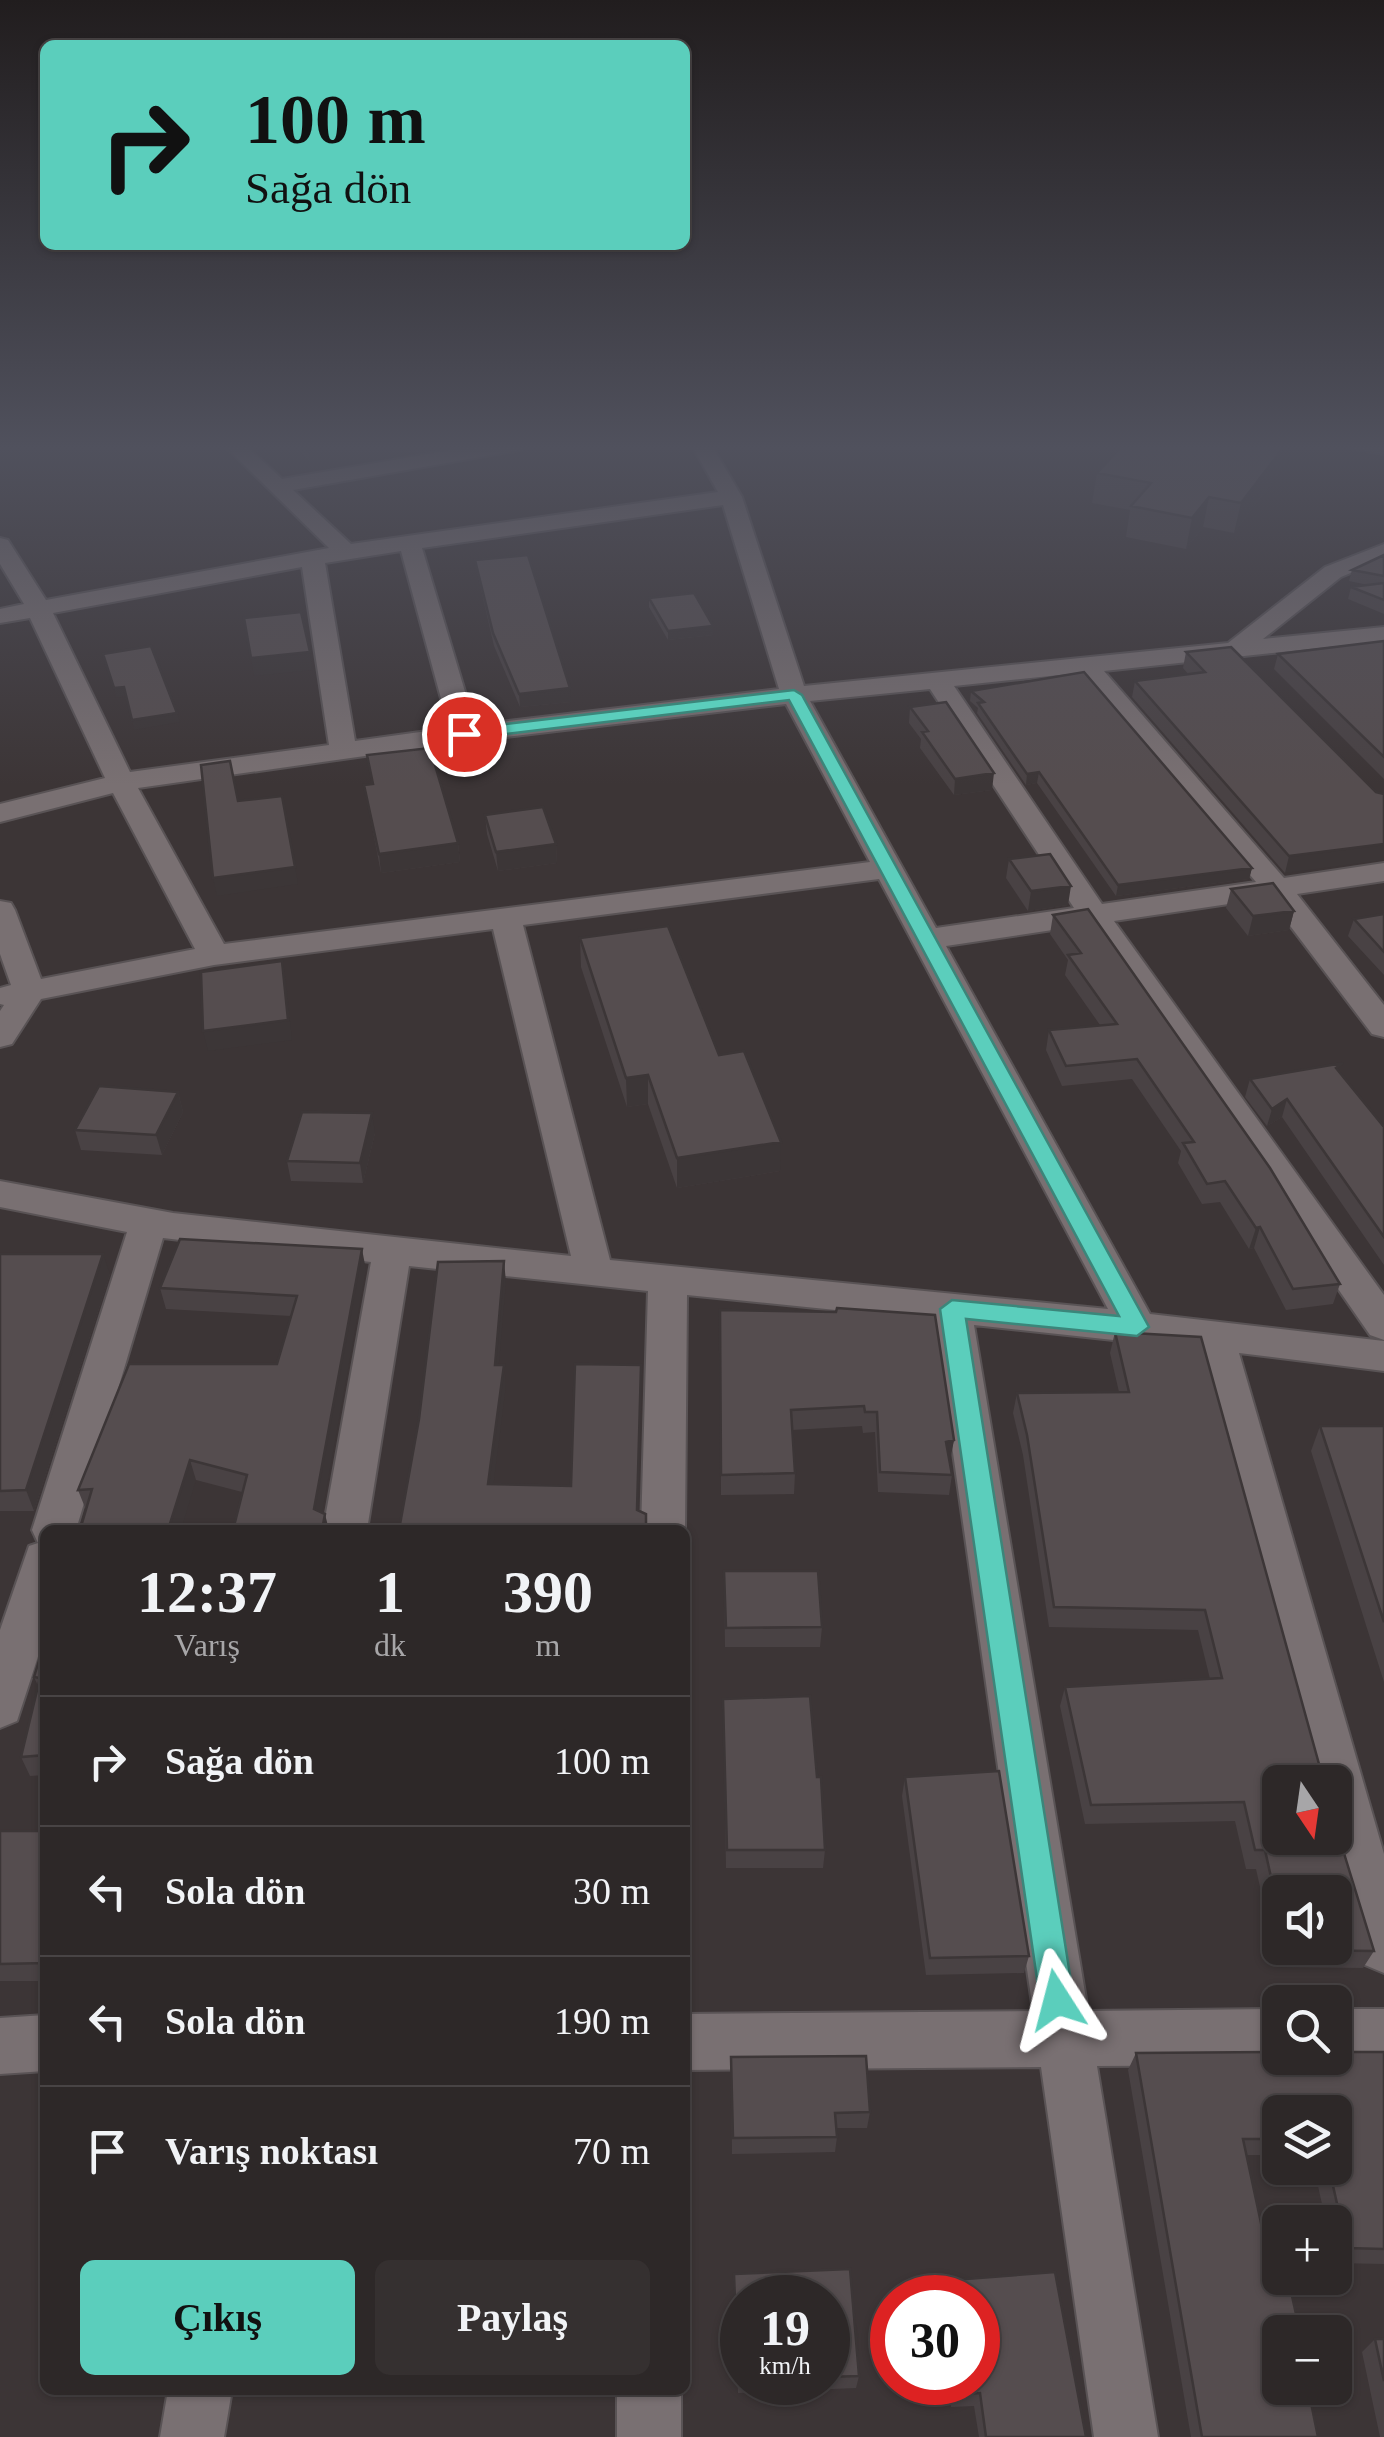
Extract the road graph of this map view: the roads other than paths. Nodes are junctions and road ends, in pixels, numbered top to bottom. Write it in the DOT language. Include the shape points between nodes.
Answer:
graph roads {
  1 [pos="8,558"];
  2 [pos="325,558"];
  3 [pos="414,558"];
  4 [pos="750,558"];
  5 [pos="1368,558"];
  6 [pos="313,561"];
  7 [pos="37,606"];
  8 [pos="0,616"];
  9 [pos="1382,636"];
  10 [pos="1234,650"];
  11 [pos="1084,663"];
  12 [pos="1260,677"];
  13 [pos="936,680"];
  14 [pos="794,695"];
  15 [pos="464,734"];
  16 [pos="343,750"];
  17 [pos="121,782"];
  18 [pos="0,813"];
  19 [pos="888,868"];
  20 [pos="1384,872"];
  21 [pos="1277,888"];
  22 [pos="0,910"];
  23 [pos="1092,912"];
  24 [pos="505,916"];
  25 [pos="927,939"];
  26 [pos="214,955"];
  27 [pos="14,995"];
  28 [pos="1384,1027"];
  29 [pos="0,1037"];
  30 [pos="0,1194"];
  31 [pos="148,1222"];
  32 [pos="392,1250"];
  33 [pos="594,1272"];
  34 [pos="668,1281"];
  35 [pos="952,1309"];
  36 [pos="1384,1325"];
  37 [pos="1137,1327"];
  38 [pos="1213,1334"];
  39 [pos="1384,1356"];
  40 [pos="56,1525"];
  41 [pos="346,1525"];
  42 [pos="664,1525"];
  43 [pos="40,1576"];
  44 [pos="0,1706"];
  45 [pos="1384,1946"];
  46 [pos="1352,2037"];
  47 [pos="1384,2037"];
  48 [pos="1262,2038"];
  49 [pos="1063,2039"];
  50 [pos="690,2042"];
  51 [pos="40,2043"];
  52 [pos="0,2046"];
  53 [pos="199,2395"];
  54 [pos="649,2395"];
  55 [pos="192,2437"];
  56 [pos="649,2437"];
  57 [pos="1126,2437"];
  1 -- 7 [label="street"];
  2 -- 6 [label="street"];
  3 -- 15 [label="street"];
  4 -- 14 [label="street"];
  5 -- 10 [label="street" via="1333,572"];
  6 -- 7 [label="street"];
  6 -- 16 [label="street"];
  7 -- 8 [label="street"];
  7 -- 17 [label="street"];
  9 -- 10 [label="street"];
  10 -- 11 [label="street"];
  10 -- 12 [label="street"];
  11 -- 13 [label="street"];
  11 -- 21 [label="street"];
  13 -- 14 [label="street"];
  13 -- 23 [label="street"];
  14 -- 15 [label="street"];
  14 -- 19 [label="street"];
  15 -- 16 [label="street"];
  16 -- 17 [label="street"];
  17 -- 18 [label="street"];
  17 -- 26 [label="street"];
  19 -- 24 [label="street"];
  19 -- 25 [label="street"];
  20 -- 21 [label="street"];
  21 -- 23 [label="street"];
  21 -- 28 [label="street"];
  22 -- 27 [label="street"];
  23 -- 25 [label="street"];
  23 -- 36 [label="street"];
  24 -- 26 [label="street"];
  24 -- 33 [label="street"];
  25 -- 37 [label="street"];
  26 -- 27 [label="street"];
  27 -- 29 [label="street"];
  30 -- 31 [label="street"];
  31 -- 32 [label="street"];
  31 -- 40 [label="street"];
  32 -- 33 [label="street"];
  32 -- 41 [label="street"];
  33 -- 34 [label="street"];
  34 -- 35 [label="street"];
  34 -- 42 [label="street"];
  35 -- 37 [label="street"];
  35 -- 49 [label="street"];
  37 -- 38 [label="street"];
  38 -- 39 [label="street"];
  38 -- 45 [label="street"];
  43 -- 44 [label="street"];
  46 -- 47 [label="street"];
  48 -- 49 [label="street"];
  49 -- 50 [label="street"];
  49 -- 57 [label="street"];
  51 -- 52 [label="street"];
  53 -- 55 [label="street"];
  54 -- 56 [label="street"];
}
